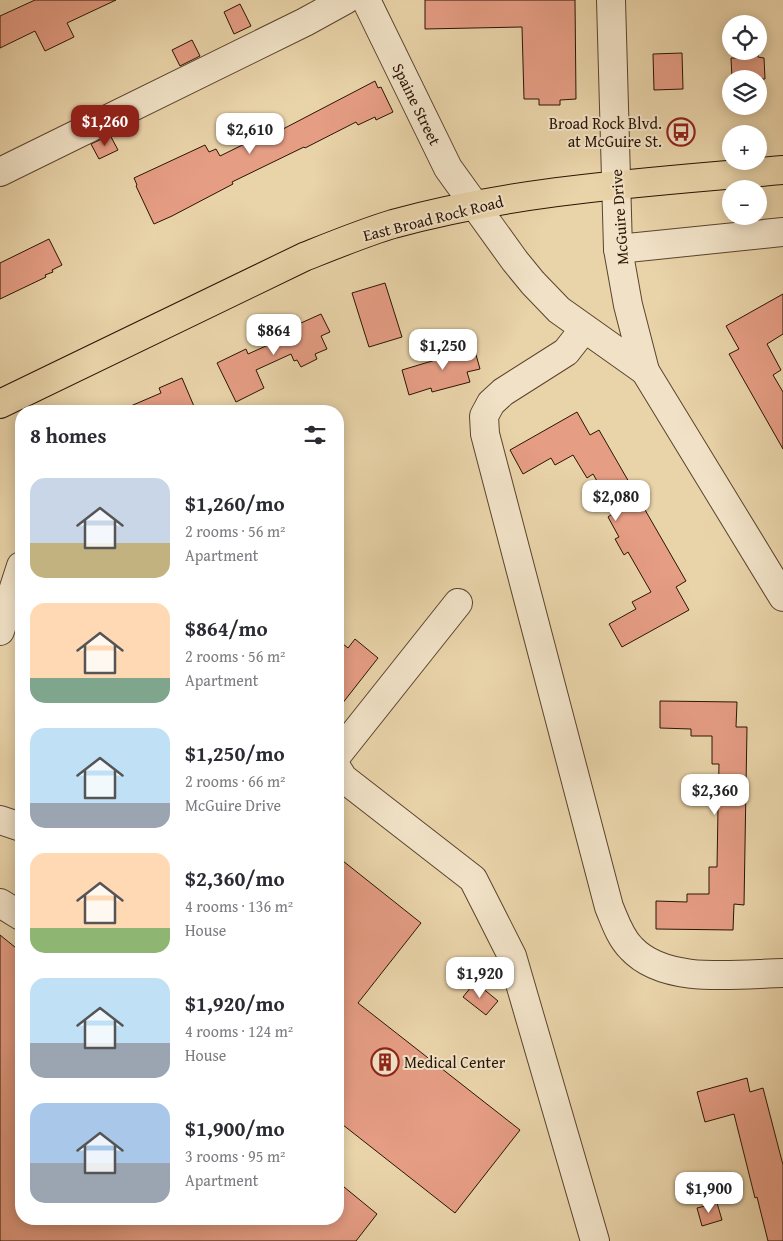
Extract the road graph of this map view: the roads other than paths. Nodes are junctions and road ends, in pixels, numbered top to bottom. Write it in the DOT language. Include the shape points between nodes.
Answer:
graph roads {
  1 [pos="345,0"];
  2 [pos="366,0"];
  3 [pos="611,0"];
  4 [pos="783,170"];
  5 [pos="0,172"];
  6 [pos="615,185"];
  7 [pos="475,205"];
  8 [pos="783,232"];
  9 [pos="618,249"];
  10 [pos="584,329"];
  11 [pos="645,371"];
  12 [pos="0,404"];
  13 [pos="15,585"];
  14 [pos="783,597"];
  15 [pos="458,603"];
  16 [pos="0,631"];
  17 [pos="344,746"];
  18 [pos="344,779"];
  19 [pos="0,820"];
  20 [pos="15,825"];
  21 [pos="0,903"];
  22 [pos="15,912"];
  23 [pos="783,973"];
  24 [pos="594,1241"];
  1 -- 5 [label="street"];
  2 -- 7 [label="street, Spaine Street" via="448,168"];
  3 -- 6 [label="street, McGuire Drive"];
  4 -- 6 [label="main road, East Broad Rock Road"];
  6 -- 7 [label="main road, East Broad Rock Road"];
  6 -- 9 [label="street, McGuire Drive"];
  7 -- 10 [label="street, McGuire Drive" via="533,284"];
  7 -- 12 [label="main road, East Broad Rock Road" via="393,224 304,257"];
  8 -- 9 [label="street"];
  9 -- 11 [label="street, McGuire Drive"];
  10 -- 11 [label="street, McGuire Drive"];
  10 -- 23 [label="street" via="566,352 490,402 484,416 485,434 609,907 630,948 647,962 668,970 712,974"];
  11 -- 14 [label="street, McGuire Drive"];
  13 -- 16 [label="street"];
  15 -- 17 [label="street"];
  18 -- 24 [label="street" via="473,879 512,956"];
  19 -- 20 [label="street"];
  21 -- 22 [label="street"];
}
